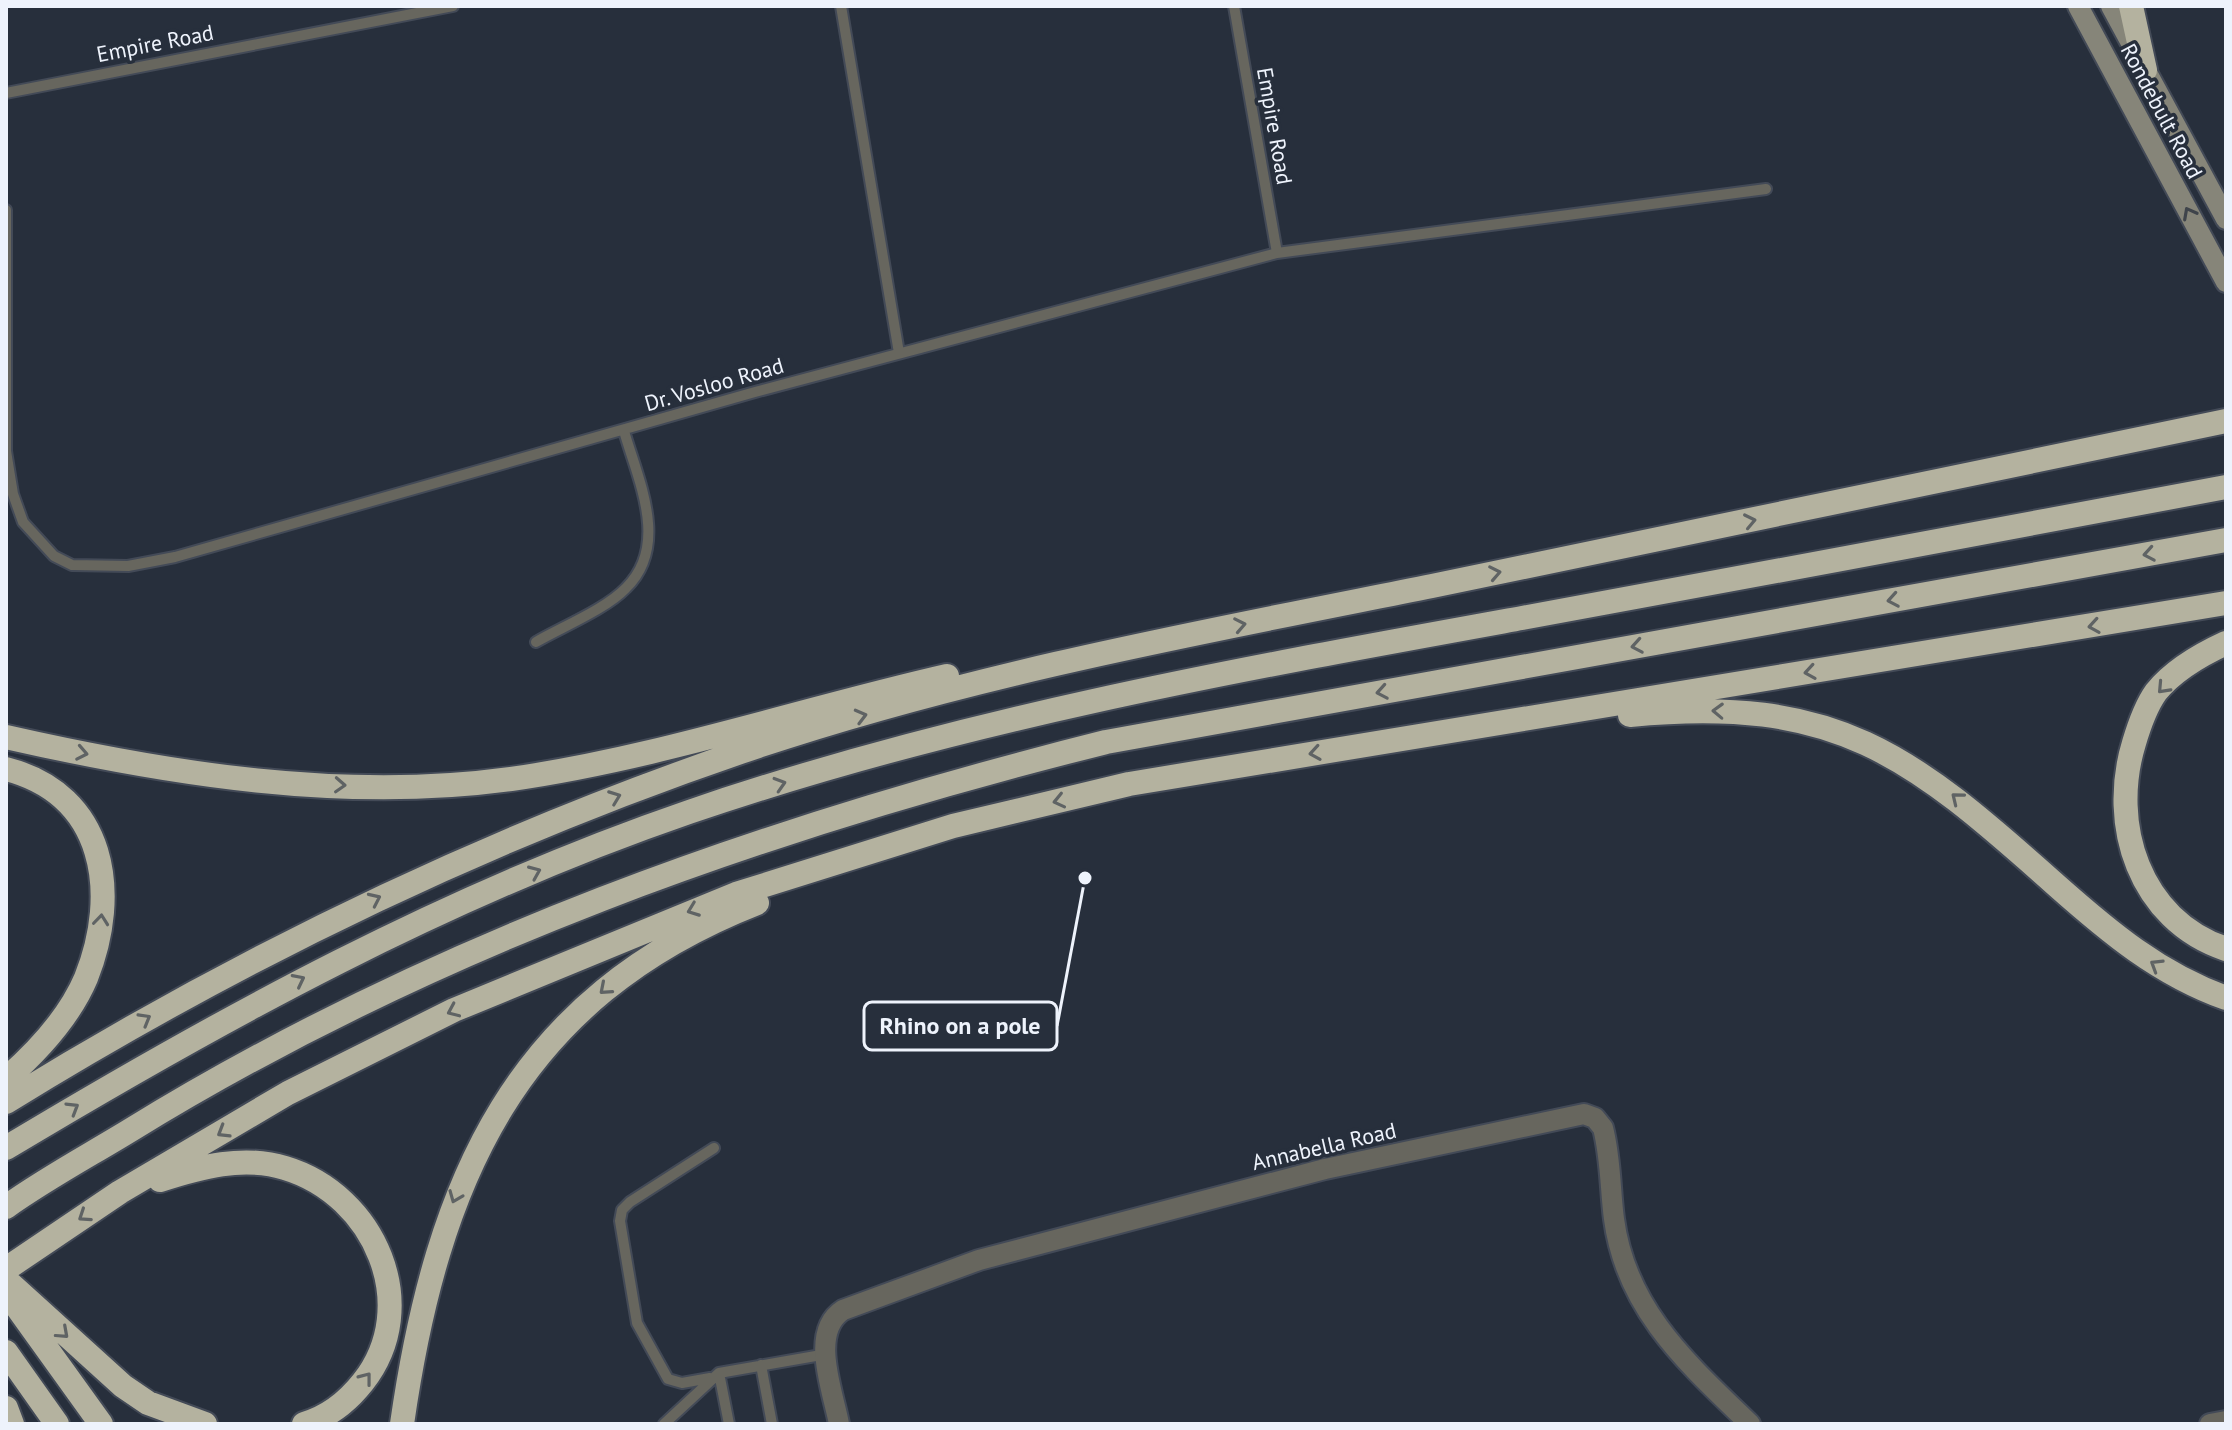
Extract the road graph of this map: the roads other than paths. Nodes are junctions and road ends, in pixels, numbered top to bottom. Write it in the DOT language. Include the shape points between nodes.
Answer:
graph roads {
  1 [pos="453,6"];
  2 [pos="841,6"];
  3 [pos="1234,6"];
  4 [pos="2078,6"];
  5 [pos="2111,6"];
  6 [pos="2131,6"];
  7 [pos="2145,70"];
  8 [pos="6,93"];
  9 [pos="1766,189"];
  10 [pos="6,210"];
  11 [pos="2226,219"];
  12 [pos="1277,253"];
  13 [pos="2226,282"];
  14 [pos="899,353"];
  15 [pos="2226,404"];
  16 [pos="2226,421"];
  17 [pos="624,431"];
  18 [pos="1971,474"];
  19 [pos="2226,487"];
  20 [pos="2226,540"];
  21 [pos="2226,603"];
  22 [pos="1164,640"];
  23 [pos="536,642"];
  24 [pos="2226,643"];
  25 [pos="1447,732"];
  26 [pos="6,737"];
  27 [pos="6,769"];
  28 [pos="953,826"];
  29 [pos="2226,949"];
  30 [pos="2226,998"];
  31 [pos="6,1079"];
  32 [pos="6,1102"];
  33 [pos="6,1148"];
  34 [pos="714,1148"];
  35 [pos="120,1192"];
  36 [pos="9,1205"];
  37 [pos="6,1269"];
  38 [pos="6,1280"];
  39 [pos="6,1291"];
  40 [pos="6,1352"];
  41 [pos="827,1354"];
  42 [pos="761,1365"];
  43 [pos="714,1376"];
  44 [pos="6,1408"];
  45 [pos="2226,1421"];
  46 [pos="12,1424"];
  47 [pos="57,1424"];
  48 [pos="101,1424"];
  49 [pos="205,1424"];
  50 [pos="304,1424"];
  51 [pos="402,1424"];
  52 [pos="664,1424"];
  53 [pos="729,1424"];
  54 [pos="772,1424"];
  55 [pos="839,1424"];
  56 [pos="1750,1424"];
  57 [pos="2210,1424"];
  1 -- 8 [label="lane, Empire Road"];
  2 -- 14 [label="lane"];
  3 -- 12 [label="lane, Empire Road"];
  13 -- 4 [label="main road, Rondebult Road, one-way"];
  5 -- 7 [label="main road, Rondebult Road"];
  6 -- 7 [label="highway"];
  7 -- 11 [label="main road, Rondebult Road"];
  9 -- 12 [label="lane, Dr. Vosloo Road"];
  10 -- 17 [label="lane, Dr. Vosloo Road" via="6,451 13,494 31,532 54,556 72,565 128,566 175,557"];
  12 -- 14 [label="lane, Dr. Vosloo Road"];
  14 -- 17 [label="lane, Dr. Vosloo Road"];
  15 -- 18 [label="highway"];
  16 -- 18 [label="highway"];
  17 -- 23 [label="lane" via="648,512 646,556 625,590"];
  22 -- 18 [label="highway, one-way"];
  33 -- 19 [label="highway, one-way" via="292,983 428,917 688,812 869,756 1184,679"];
  20 -- 36 [label="highway, one-way" via="1106,742 939,785 770,836 449,960 226,1071"];
  21 -- 25 [label="highway, one-way"];
  26 -- 22 [label="highway, one-way" via="137,764 298,783 363,786 507,779 575,769 1058,652 1126,639"];
  32 -- 22 [label="highway, one-way" via="237,967 510,838 765,744"];
  24 -- 29 [label="highway, one-way" via="2156,693 2138,728 2124,793 2135,864 2158,901 2186,927"];
  25 -- 28 [label="highway, one-way" via="1129,784"];
  30 -- 25 [label="highway, one-way" via="2196,988 2129,948 1983,819 1916,768 1817,724 1748,712 1683,710"];
  31 -- 27 [label="highway, one-way" via="44,1043 85,980 100,936 104,894 99,856 81,817 39,780"];
  28 -- 35 [label="highway, one-way" via="736,894 454,1010 288,1093"];
  28 -- 51 [label="highway, one-way" via="680,937 625,972 544,1048 492,1123 447,1218 411,1362"];
  34 -- 43 [label="lane" via="630,1202 620,1221 637,1323 668,1379 682,1383"];
  35 -- 37 [label="highway, one-way"];
  50 -- 35 [label="highway, one-way" via="351,1396 375,1366 390,1324 385,1266 356,1215 306,1176 262,1163 198,1168"];
  38 -- 49 [label="highway, one-way" via="123,1386 148,1403"];
  39 -- 48 [label="highway"];
  40 -- 47 [label="highway"];
  41 -- 42 [label="lane"];
  41 -- 55 [label="street, Annabella Road"];
  41 -- 56 [label="street, Annabella Road" via="824,1338 833,1317 979,1260 1325,1169 1584,1114 1603,1128 1614,1219 1634,1290 1687,1364"];
  42 -- 43 [label="lane"];
  42 -- 54 [label="lane"];
  43 -- 52 [label="lane"];
  43 -- 53 [label="lane"];
  44 -- 46 [label="highway"];
  45 -- 57 [label="street"];
}
